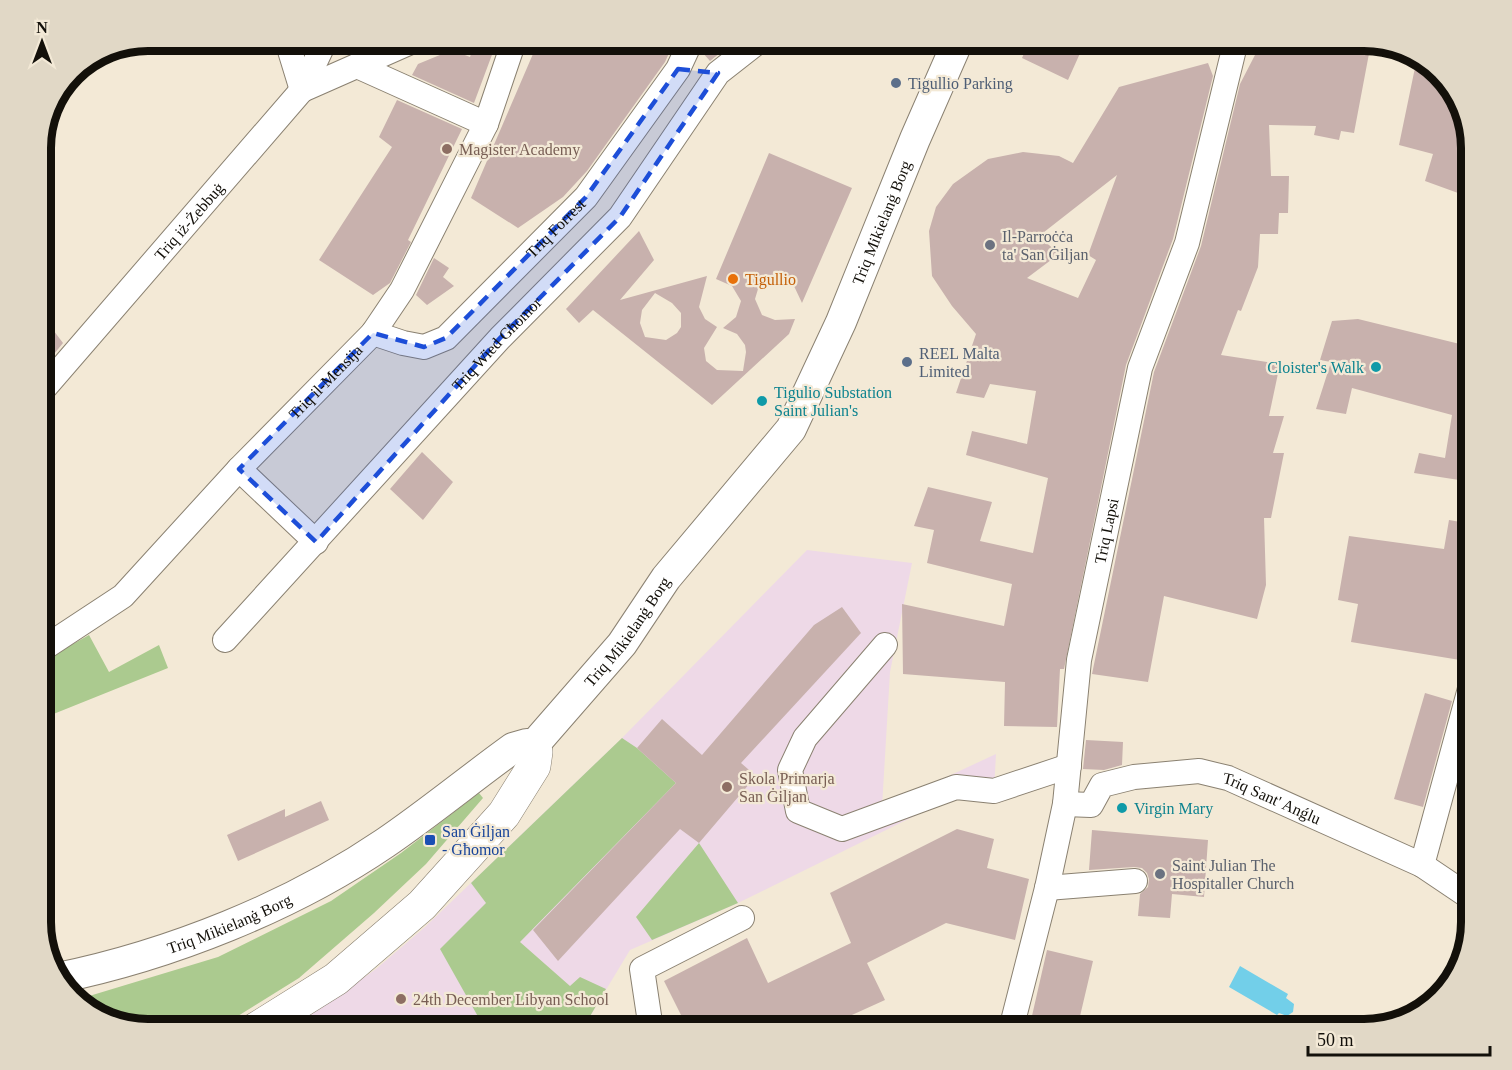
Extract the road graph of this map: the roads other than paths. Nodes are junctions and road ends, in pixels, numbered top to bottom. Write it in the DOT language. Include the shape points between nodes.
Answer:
graph roads {
  1 [pos="290,51"];
  2 [pos="320,51"];
  3 [pos="389,51"];
  4 [pos="510,51"];
  5 [pos="686,51"];
  6 [pos="745,51"];
  7 [pos="953,51"];
  8 [pos="1233,51"];
  9 [pos="357,66"];
  10 [pos="678,69"];
  11 [pos="718,73"];
  12 [pos="302,90"];
  13 [pos="486,124"];
  14 [pos="373,333"];
  15 [pos="51,380"];
  16 [pos="239,469"];
  17 [pos="316,542"];
  18 [pos="225,640"];
  19 [pos="51,643"];
  20 [pos="885,645"];
  21 [pos="1461,725"];
  22 [pos="534,745"];
  23 [pos="1069,766"];
  24 [pos="1065,804"];
  25 [pos="1422,865"];
  26 [pos="1135,881"];
  27 [pos="1047,888"];
  28 [pos="1461,891"];
  29 [pos="742,918"];
  30 [pos="68,976"];
  31 [pos="272,1019"];
  32 [pos="650,1019"];
  33 [pos="1014,1019"];
  1 -- 12 [label="street"];
  2 -- 12 [label="street, Triq iż-Żebbuġ"];
  3 -- 9 [label="street"];
  4 -- 13 [label="street, Triq il-Mensija"];
  5 -- 10 [label="street, Triq Forrest"];
  6 -- 11 [label="street, Triq Wied Għomor"];
  7 -- 22 [label="main road, Triq Mikielanġ Borg" via="842,322 791,429 666,578 622,644"];
  8 -- 23 [label="street, Triq Lapsi" via="1187,243 1140,368 1079,660"];
  9 -- 12 [label="street"];
  9 -- 13 [label="street"];
  10 -- 11 [label="street"];
  10 -- 14 [label="street, Triq Forrest" via="586,197 446,338 424,347"];
  11 -- 17 [label="street, Triq Wied Għomor" via="620,217 500,338"];
  12 -- 15 [label="street, Triq iż-Żebbuġ"];
  13 -- 14 [label="street, Triq il-Mensija" via="402,290"];
  14 -- 16 [label="street, Triq il-Mensija"];
  16 -- 17 [label="street"];
  16 -- 19 [label="street, Triq il-Mensija" via="123,596"];
  17 -- 18 [label="street, Triq Wied Għomor"];
  20 -- 23 [label="street" via="805,738 790,770 798,811 842,829 956,787 994,790"];
  21 -- 25 [label="street"];
  22 -- 30 [label="main road, Triq Mikielanġ Borg" via="513,748 384,843 312,887 220,929 152,954"];
  22 -- 31 [label="highway" via="534,766 504,814 422,905 336,979"];
  23 -- 24 [label="street, Triq Lapsi"];
  24 -- 25 [label="street, Triq Sant' Anǵlu" via="1091,805 1102,784 1199,771 1228,778"];
  24 -- 27 [label="street, Triq Lapsi"];
  25 -- 28 [label="street, Triq Sant' Anǵlu"];
  26 -- 27 [label="street"];
  27 -- 33 [label="street, Triq Lapsi"];
  29 -- 32 [label="street" via="642,969"];
}
